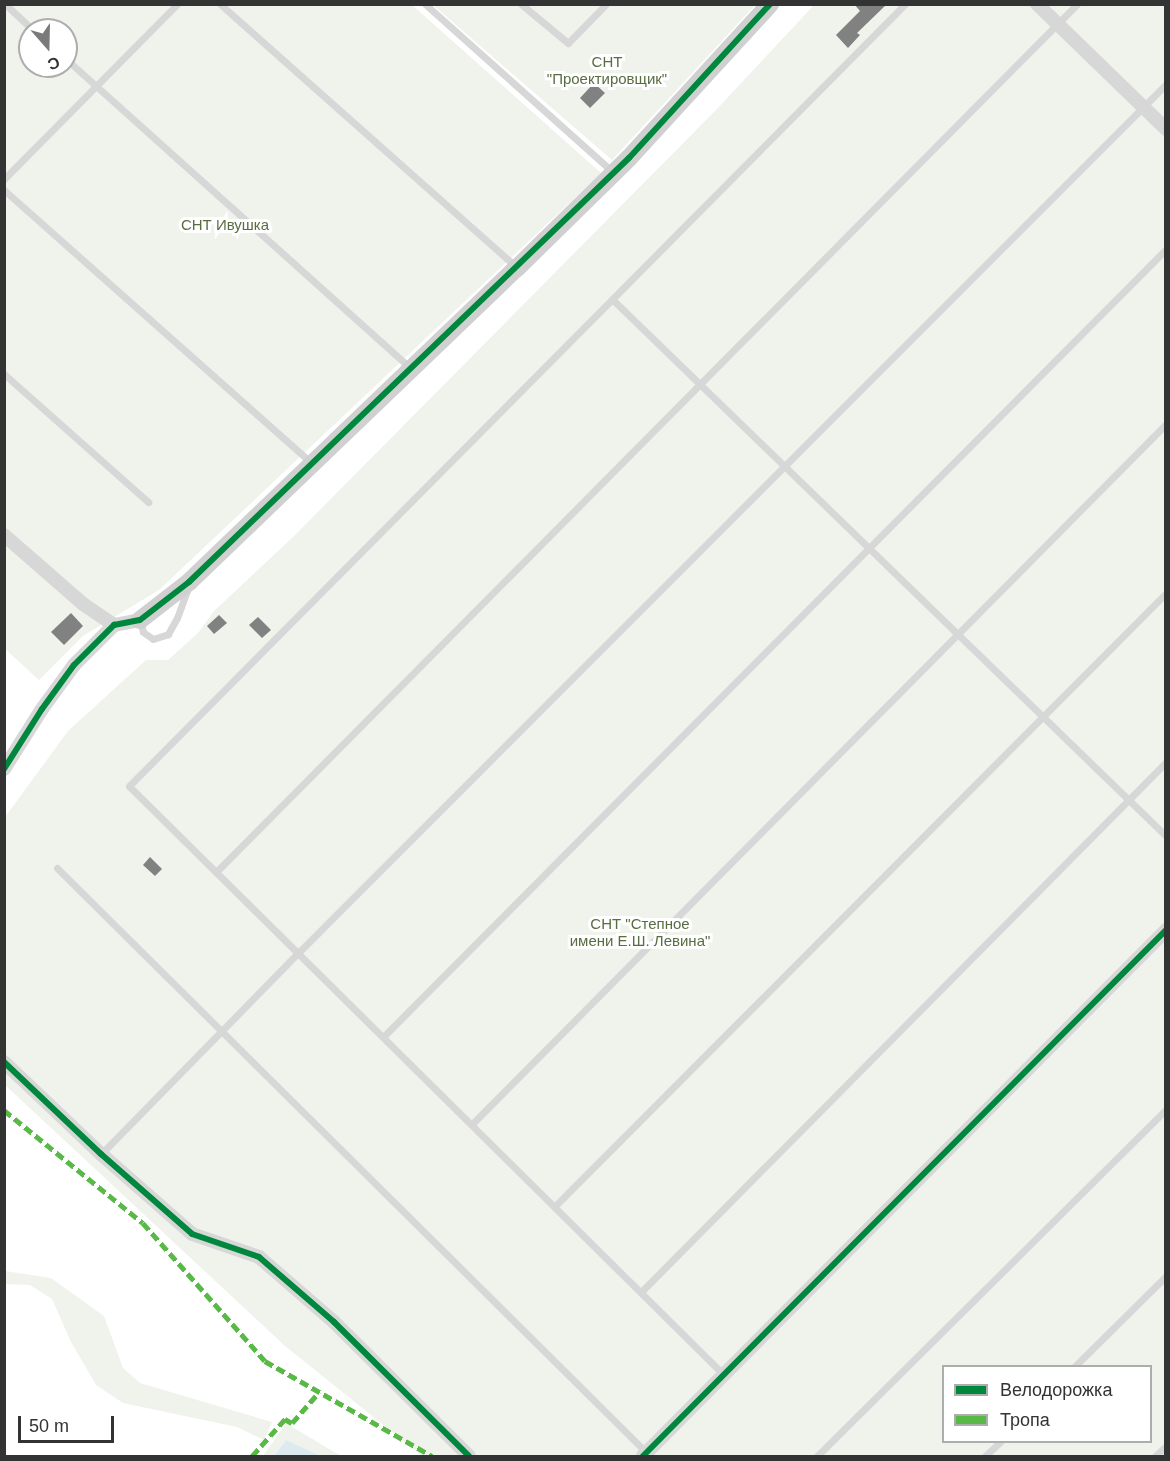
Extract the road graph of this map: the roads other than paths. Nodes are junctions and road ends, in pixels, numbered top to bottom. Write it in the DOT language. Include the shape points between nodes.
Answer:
graph roads {
  1 [pos="5,4"];
  2 [pos="177,4"];
  3 [pos="220,4"];
  4 [pos="425,4"];
  5 [pos="520,4"];
  6 [pos="606,4"];
  7 [pos="770,4"];
  8 [pos="905,4"];
  9 [pos="1037,4"];
  10 [pos="1077,4"];
  11 [pos="20,18"];
  12 [pos="1058,24"];
  13 [pos="78,70"];
  14 [pos="1166,84"];
  15 [pos="96,86"];
  16 [pos="1143,107"];
  17 [pos="1166,129"];
  18 [pos="614,173"];
  19 [pos="4,179"];
  20 [pos="4,190"];
  21 [pos="1166,249"];
  22 [pos="517,268"];
  23 [pos="612,299"];
  24 [pos="412,369"];
  25 [pos="4,374"];
  26 [pos="700,384"];
  27 [pos="1166,424"];
  28 [pos="312,464"];
  29 [pos="784,466"];
  30 [pos="148,501"];
  31 [pos="4,535"];
  32 [pos="869,548"];
  33 [pos="189,582"];
  34 [pos="1166,593"];
  35 [pos="140,620"];
  36 [pos="114,625"];
  37 [pos="958,634"];
  38 [pos="1043,717"];
  39 [pos="1166,762"];
  40 [pos="4,769"];
  41 [pos="1128,800"];
  42 [pos="1166,836"];
  43 [pos="57,868"];
  44 [pos="217,871"];
  45 [pos="1166,930"];
  46 [pos="299,952"];
  47 [pos="221,1032"];
  48 [pos="384,1036"];
  49 [pos="4,1062"];
  50 [pos="1166,1109"];
  51 [pos="472,1124"];
  52 [pos="101,1154"];
  53 [pos="555,1206"];
  54 [pos="1166,1276"];
  55 [pos="641,1292"];
  56 [pos="1076,1365"];
  57 [pos="724,1375"];
  58 [pos="999,1443"];
  59 [pos="1166,1446"];
  60 [pos="645,1455"];
  61 [pos="469,1456"];
  62 [pos="818,1456"];
  63 [pos="985,1456"];
  64 [pos="1155,1456"];
  1 -- 11 [label="lane"];
  2 -- 15 [label="lane"];
  3 -- 22 [label="lane"];
  4 -- 18 [label="lane"];
  5 -- 6 [label="lane" via="568,43"];
  7 -- 18 [label="street"];
  8 -- 23 [label="lane"];
  9 -- 12 [label="street"];
  10 -- 12 [label="lane"];
  12 -- 16 [label="street"];
  12 -- 26 [label="lane"];
  13 -- 15 [label="lane"];
  14 -- 16 [label="lane"];
  15 -- 19 [label="lane"];
  15 -- 24 [label="lane"];
  16 -- 17 [label="street"];
  16 -- 29 [label="lane"];
  18 -- 22 [label="street"];
  20 -- 28 [label="lane"];
  21 -- 32 [label="lane"];
  22 -- 24 [label="street"];
  23 -- 26 [label="lane"];
  23 -- 44 [label="lane" via="129,786"];
  24 -- 28 [label="street"];
  25 -- 30 [label="lane"];
  26 -- 29 [label="lane"];
  26 -- 44 [label="lane"];
  27 -- 37 [label="lane"];
  28 -- 33 [label="street"];
  29 -- 32 [label="lane"];
  29 -- 46 [label="lane"];
  31 -- 36 [label="street" via="82,604"];
  32 -- 37 [label="lane"];
  32 -- 48 [label="lane"];
  33 -- 35 [label="street"];
  33 -- 35 [label="lane" via="168,634 153,639 143,632"];
  34 -- 38 [label="lane"];
  35 -- 36 [label="street"];
  36 -- 40 [label="street" via="74,665"];
  37 -- 38 [label="lane"];
  37 -- 51 [label="lane"];
  38 -- 41 [label="lane"];
  38 -- 53 [label="lane"];
  39 -- 41 [label="lane"];
  41 -- 42 [label="lane"];
  41 -- 55 [label="lane"];
  43 -- 47 [label="lane"];
  44 -- 46 [label="lane"];
  45 -- 57 [label="street"];
  46 -- 47 [label="lane"];
  46 -- 48 [label="lane"];
  47 -- 52 [label="lane"];
  47 -- 60 [label="lane"];
  48 -- 51 [label="lane"];
  49 -- 52 [label="street"];
  50 -- 62 [label="lane"];
  51 -- 53 [label="lane"];
  52 -- 61 [label="street" via="192,1234 259,1257 334,1322"];
  53 -- 55 [label="lane"];
  54 -- 56 [label="lane"];
  55 -- 57 [label="lane"];
  57 -- 60 [label="street"];
  58 -- 63 [label="lane"];
  59 -- 64 [label="lane"];
}
